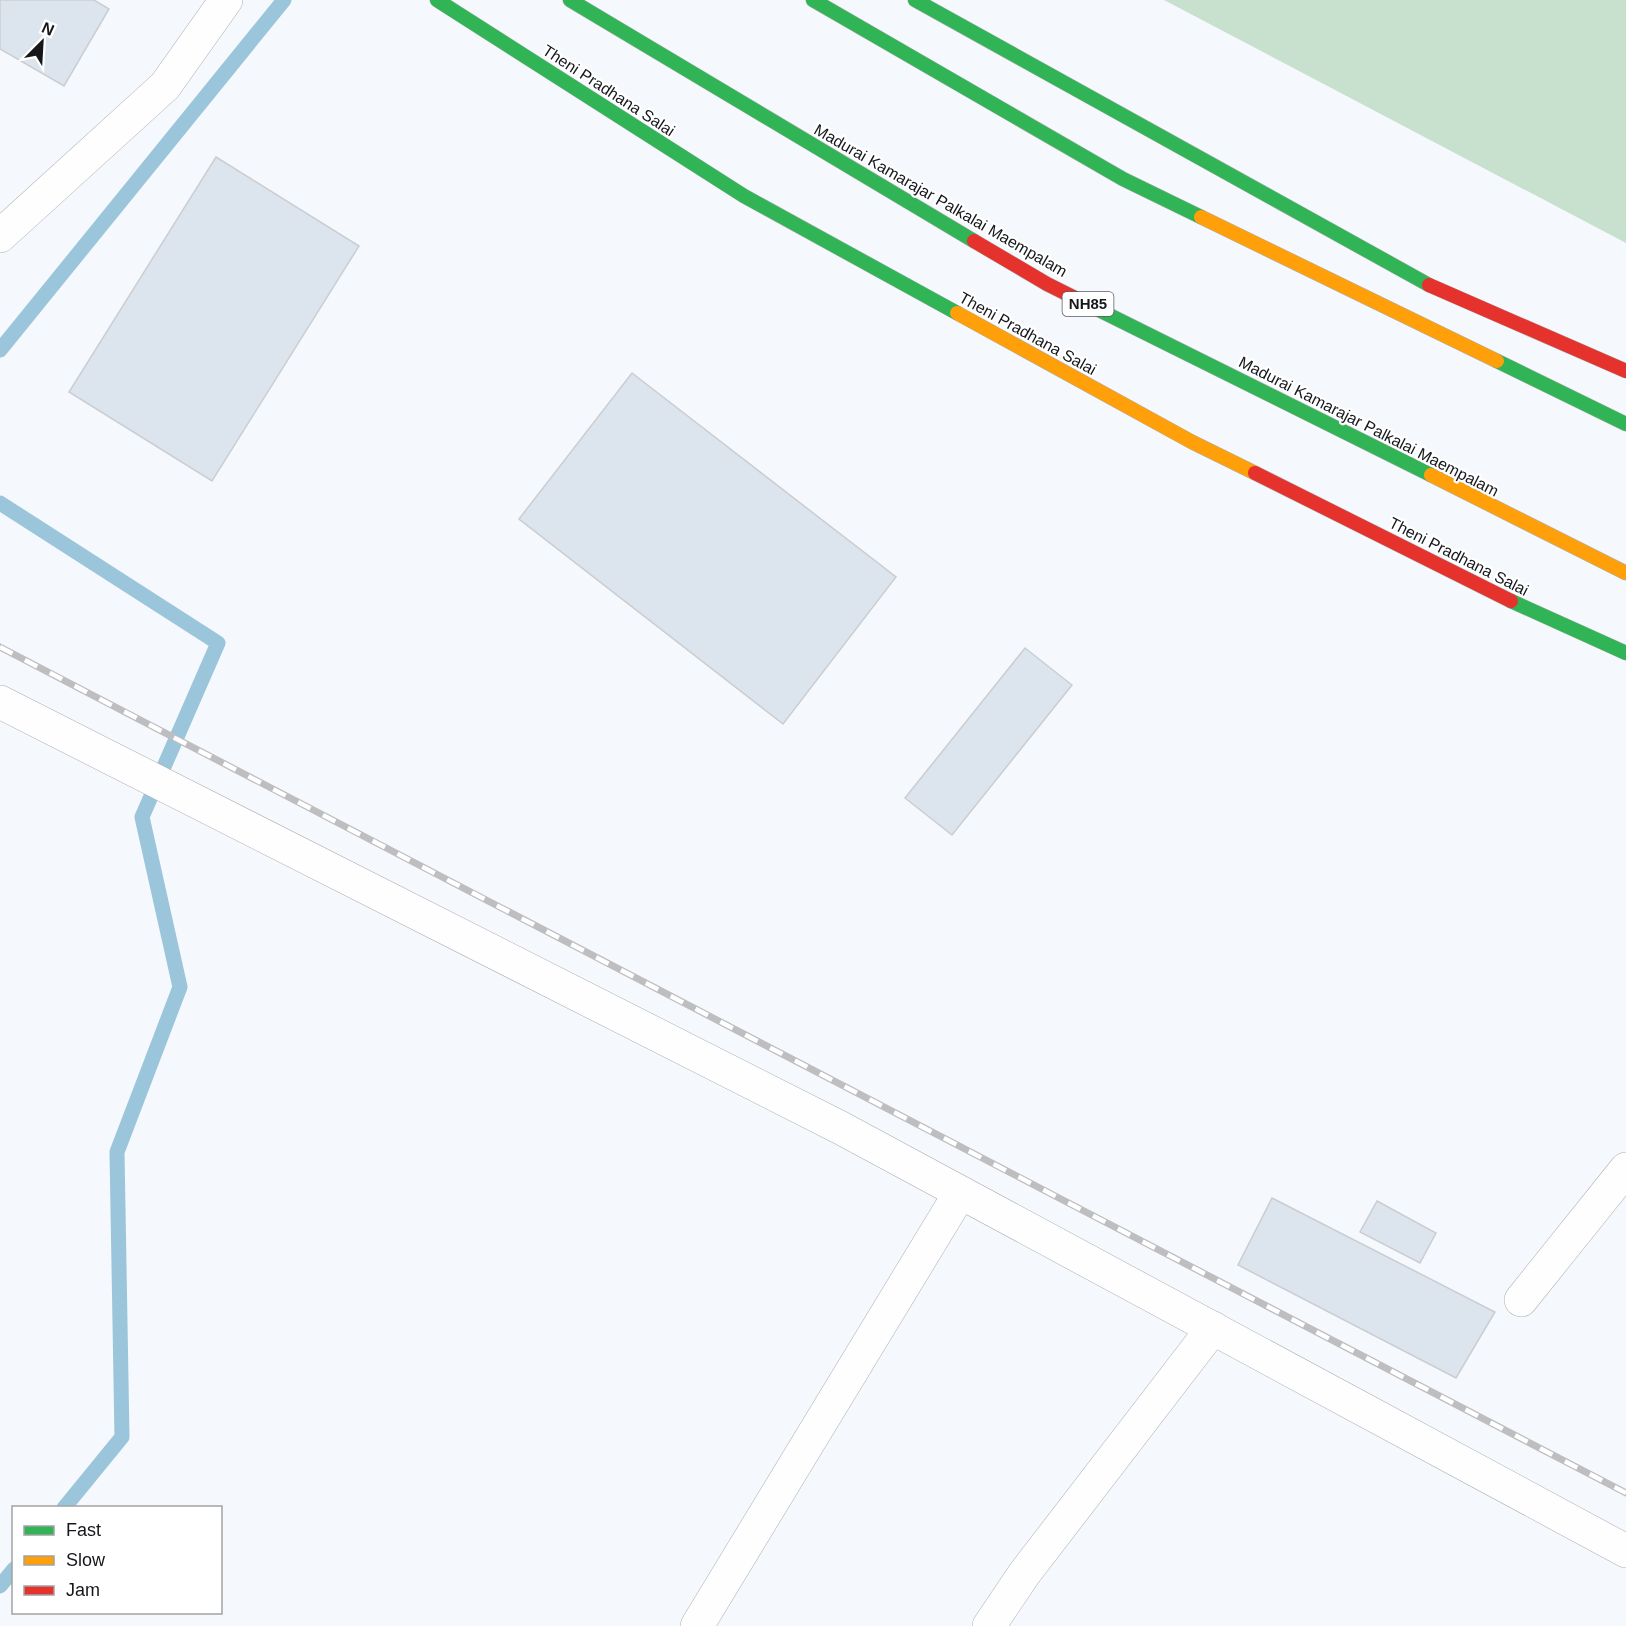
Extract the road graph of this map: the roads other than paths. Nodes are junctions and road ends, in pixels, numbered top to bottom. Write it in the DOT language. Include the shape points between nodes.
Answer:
graph roads {
  1 [pos="226,0"];
  2 [pos="437,0"];
  3 [pos="570,0"];
  4 [pos="813,0"];
  5 [pos="915,0"];
  6 [pos="0,236"];
  7 [pos="1626,371"];
  8 [pos="1626,424"];
  9 [pos="1626,573"];
  10 [pos="1626,653"];
  11 [pos="0,702"];
  12 [pos="1626,1169"];
  13 [pos="960,1193"];
  14 [pos="1521,1300"];
  15 [pos="1213,1328"];
  16 [pos="1626,1551"];
  17 [pos="697,1626"];
  18 [pos="989,1626"];
  1 -- 6 [label="street" via="165,86"];
  2 -- 10 [label="main road, Theni Pradhana Salai" via="775,213 1192,442 1549,620"];
  3 -- 9 [label="main road, Madurai Kamarajar Palkalai Maempalam / NH85" via="1047,284"];
  4 -- 8 [label="main road" via="1123,179"];
  5 -- 7 [label="main road" via="1442,292"];
  11 -- 13 [label="street" via="841,1128"];
  12 -- 14 [label="street"];
  13 -- 15 [label="street"];
  13 -- 17 [label="street"];
  15 -- 16 [label="street"];
  15 -- 18 [label="street" via="1024,1574"];
}
